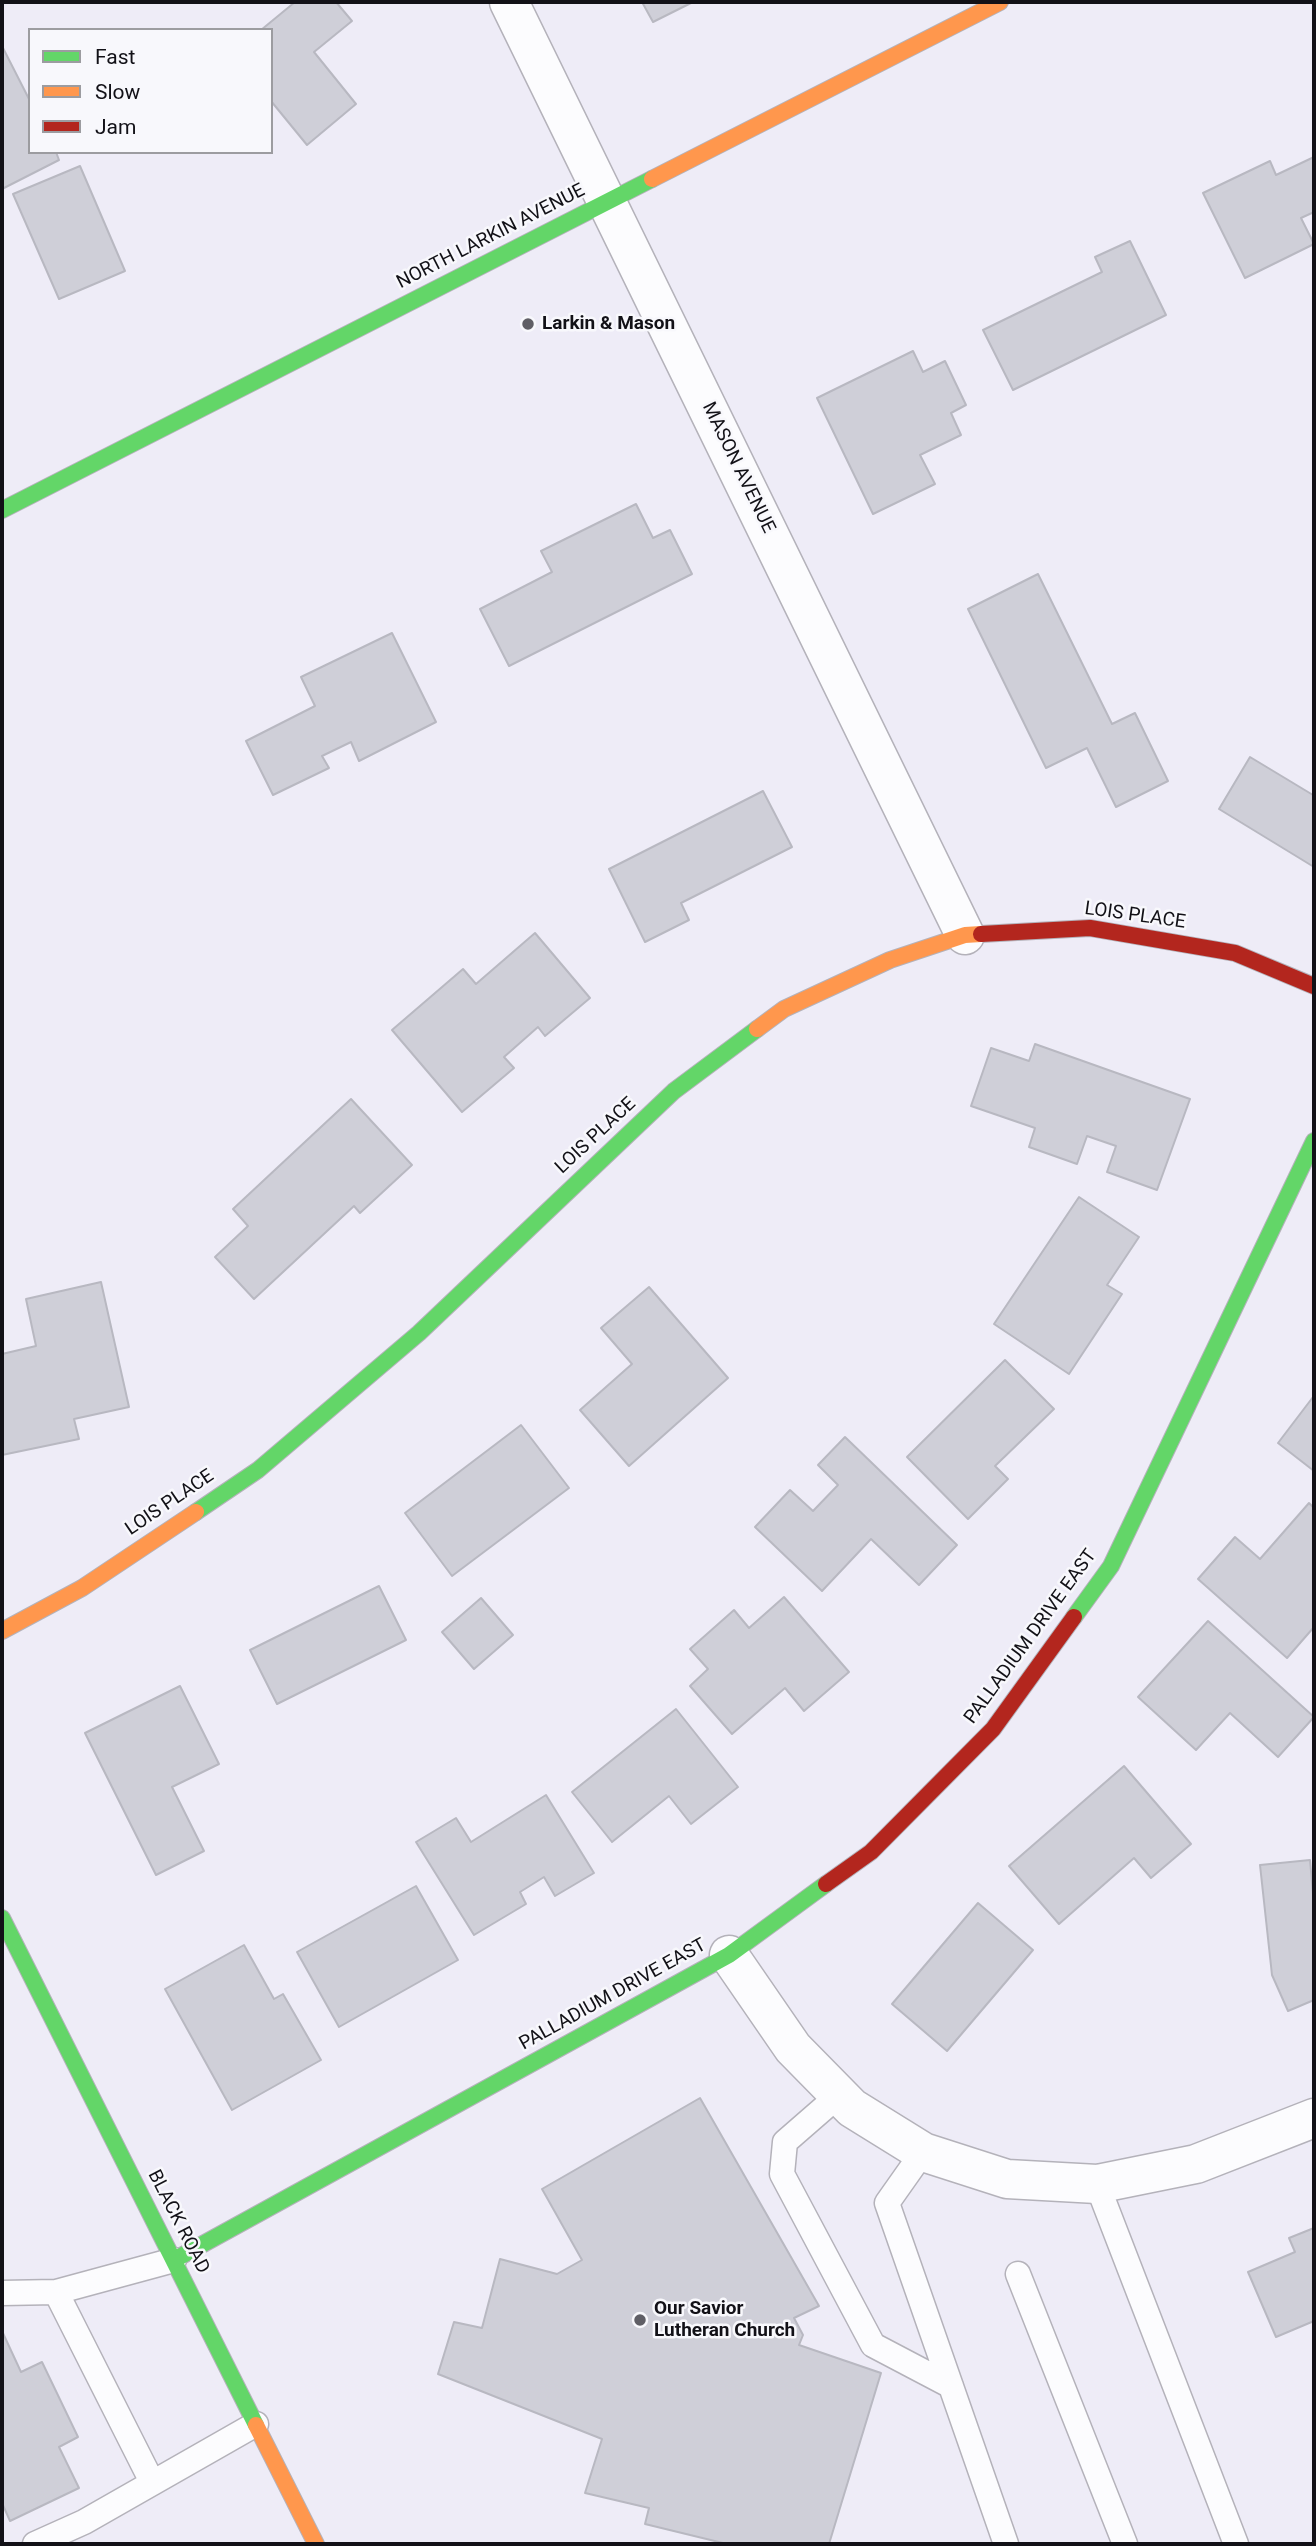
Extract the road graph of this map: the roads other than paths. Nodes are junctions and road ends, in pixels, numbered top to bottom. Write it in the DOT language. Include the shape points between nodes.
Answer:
graph roads {
  1 [pos="509,2"];
  2 [pos="1000,2"];
  3 [pos="609,201"];
  4 [pos="2,510"];
  5 [pos="965,935"];
  6 [pos="1314,986"];
  7 [pos="1314,1141"];
  8 [pos="2,1631"];
  9 [pos="2,1918"];
  10 [pos="729,1955"];
  11 [pos="839,2095"];
  12 [pos="1314,2118"];
  13 [pos="923,2152"];
  14 [pos="1097,2184"];
  15 [pos="174,2260"];
  16 [pos="1018,2274"];
  17 [pos="56,2292"];
  18 [pos="2,2293"];
  19 [pos="951,2386"];
  20 [pos="256,2424"];
  21 [pos="152,2482"];
  22 [pos="35,2544"];
  23 [pos="316,2544"];
  24 [pos="1006,2544"];
  25 [pos="1125,2544"];
  26 [pos="1236,2544"];
  1 -- 3 [label="street, MASON AVENUE"];
  2 -- 3 [label="street, NORTH LARKIN AVENUE"];
  3 -- 4 [label="street, NORTH LARKIN AVENUE"];
  3 -- 5 [label="street, MASON AVENUE"];
  5 -- 6 [label="street, LOIS PLACE" via="1090,928 1235,953"];
  5 -- 8 [label="street, LOIS PLACE" via="890,960 785,1009 674,1091 419,1334 258,1470 82,1588"];
  7 -- 10 [label="street, PALLADIUM DRIVE EAST" via="1111,1566 984,1739 871,1853"];
  9 -- 15 [label="street, BLACK ROAD"];
  10 -- 11 [label="street" via="793,2048"];
  10 -- 15 [label="street, PALLADIUM DRIVE EAST"];
  11 -- 13 [label="street"];
  11 -- 19 [label="lane" via="785,2142 782,2174 873,2345"];
  12 -- 14 [label="street" via="1196,2164"];
  13 -- 14 [label="street" via="1007,2179"];
  13 -- 19 [label="lane" via="887,2203"];
  14 -- 26 [label="lane"];
  15 -- 17 [label="lane"];
  15 -- 20 [label="street, BLACK ROAD"];
  16 -- 25 [label="lane"];
  17 -- 18 [label="lane"];
  17 -- 21 [label="lane"];
  19 -- 24 [label="lane"];
  20 -- 21 [label="lane"];
  20 -- 23 [label="street, BLACK ROAD"];
  21 -- 22 [label="lane" via="84,2522"];
}
